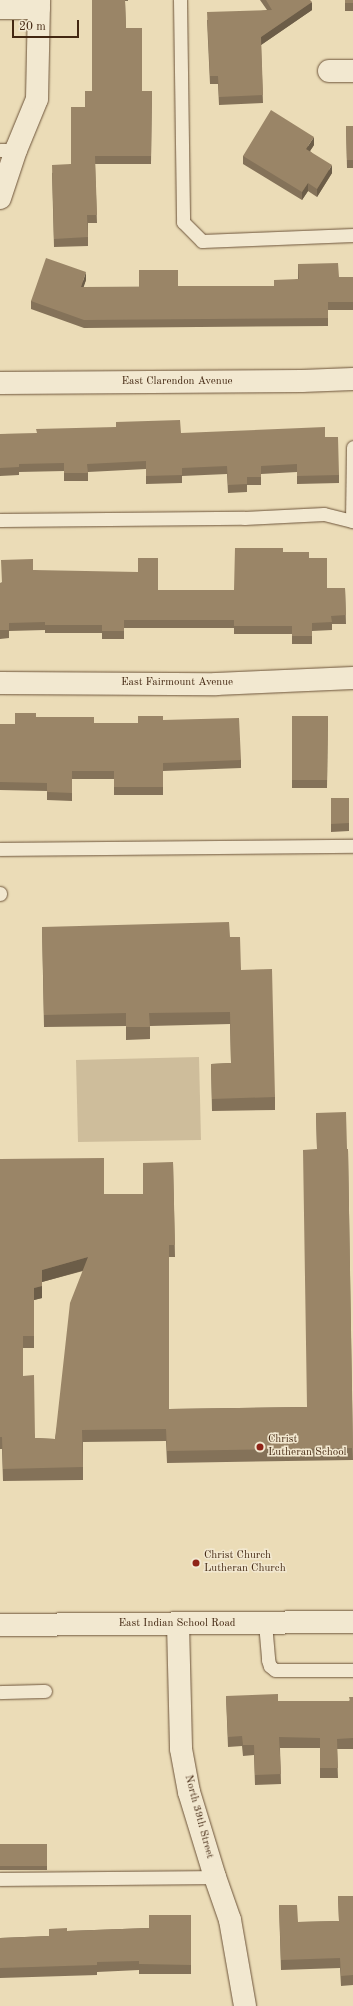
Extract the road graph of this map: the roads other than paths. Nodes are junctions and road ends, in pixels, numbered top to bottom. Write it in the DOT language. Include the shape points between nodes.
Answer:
graph roads {
  1 [pos="180,0"];
  2 [pos="39,4"];
  3 [pos="0,8"];
  4 [pos="329,71"];
  5 [pos="353,71"];
  6 [pos="8,150"];
  7 [pos="0,198"];
  8 [pos="353,234"];
  9 [pos="353,379"];
  10 [pos="0,383"];
  11 [pos="353,447"];
  12 [pos="0,520"];
  13 [pos="352,521"];
  14 [pos="353,678"];
  15 [pos="0,683"];
  16 [pos="353,846"];
  17 [pos="0,849"];
  18 [pos="353,1622"];
  19 [pos="265,1623"];
  20 [pos="178,1624"];
  21 [pos="0,1625"];
  22 [pos="353,1670"];
  23 [pos="45,1691"];
  24 [pos="0,1692"];
  25 [pos="214,1877"];
  26 [pos="0,1879"];
  27 [pos="245,2006"];
  1 -- 8 [label="lane" via="182,222 202,241"];
  2 -- 3 [label="street"];
  2 -- 6 [label="street" via="38,99"];
  4 -- 5 [label="street"];
  6 -- 7 [label="street"];
  9 -- 10 [label="street, East Clarendon Avenue"];
  11 -- 13 [label="lane"];
  12 -- 13 [label="lane" via="244,518 324,514"];
  14 -- 15 [label="street, East Fairmount Avenue" via="216,684"];
  16 -- 17 [label="lane"];
  18 -- 19 [label="street, East Indian School Road"];
  19 -- 20 [label="street, East Indian School Road"];
  19 -- 22 [label="lane" via="268,1660 275,1670"];
  20 -- 21 [label="street, East Indian School Road"];
  20 -- 25 [label="street, North 39th Street" via="181,1748 189,1792"];
  23 -- 24 [label="lane"];
  25 -- 26 [label="lane"];
  25 -- 27 [label="street, North 39th Street" via="230,1920"];
}
